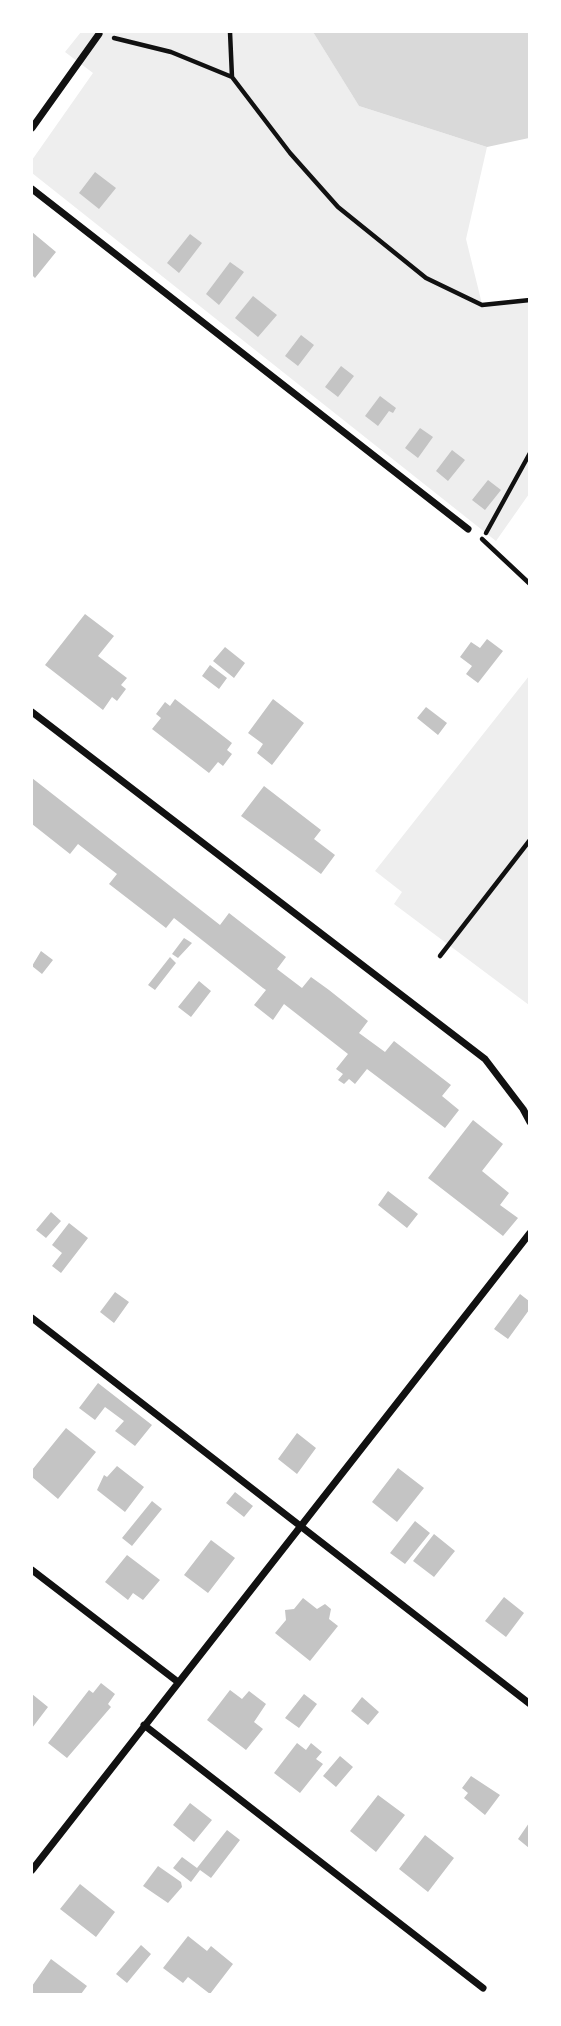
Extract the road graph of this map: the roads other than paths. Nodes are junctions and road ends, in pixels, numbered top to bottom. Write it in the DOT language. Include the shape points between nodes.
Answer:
graph roads {
  1 [pos="99,34"];
  2 [pos="32,128"];
  3 [pos="32,189"];
  4 [pos="468,529"];
  5 [pos="32,712"];
  6 [pos="530,1101"];
  7 [pos="523,1109"];
  8 [pos="530,1122"];
  9 [pos="530,1233"];
  10 [pos="32,1318"];
  11 [pos="299,1526"];
  12 [pos="32,1570"];
  13 [pos="178,1682"];
  14 [pos="530,1704"];
  15 [pos="144,1726"];
  16 [pos="32,1870"];
  17 [pos="482,1988"];
  1 -- 2 [label="street"];
  3 -- 4 [label="street"];
  5 -- 7 [label="street" via="485,1059"];
  6 -- 7 [label="street"];
  7 -- 8 [label="street"];
  9 -- 11 [label="street"];
  10 -- 11 [label="street"];
  11 -- 13 [label="street"];
  11 -- 14 [label="street"];
  12 -- 13 [label="street"];
  13 -- 15 [label="street"];
  15 -- 16 [label="street"];
  15 -- 17 [label="street"];
}
